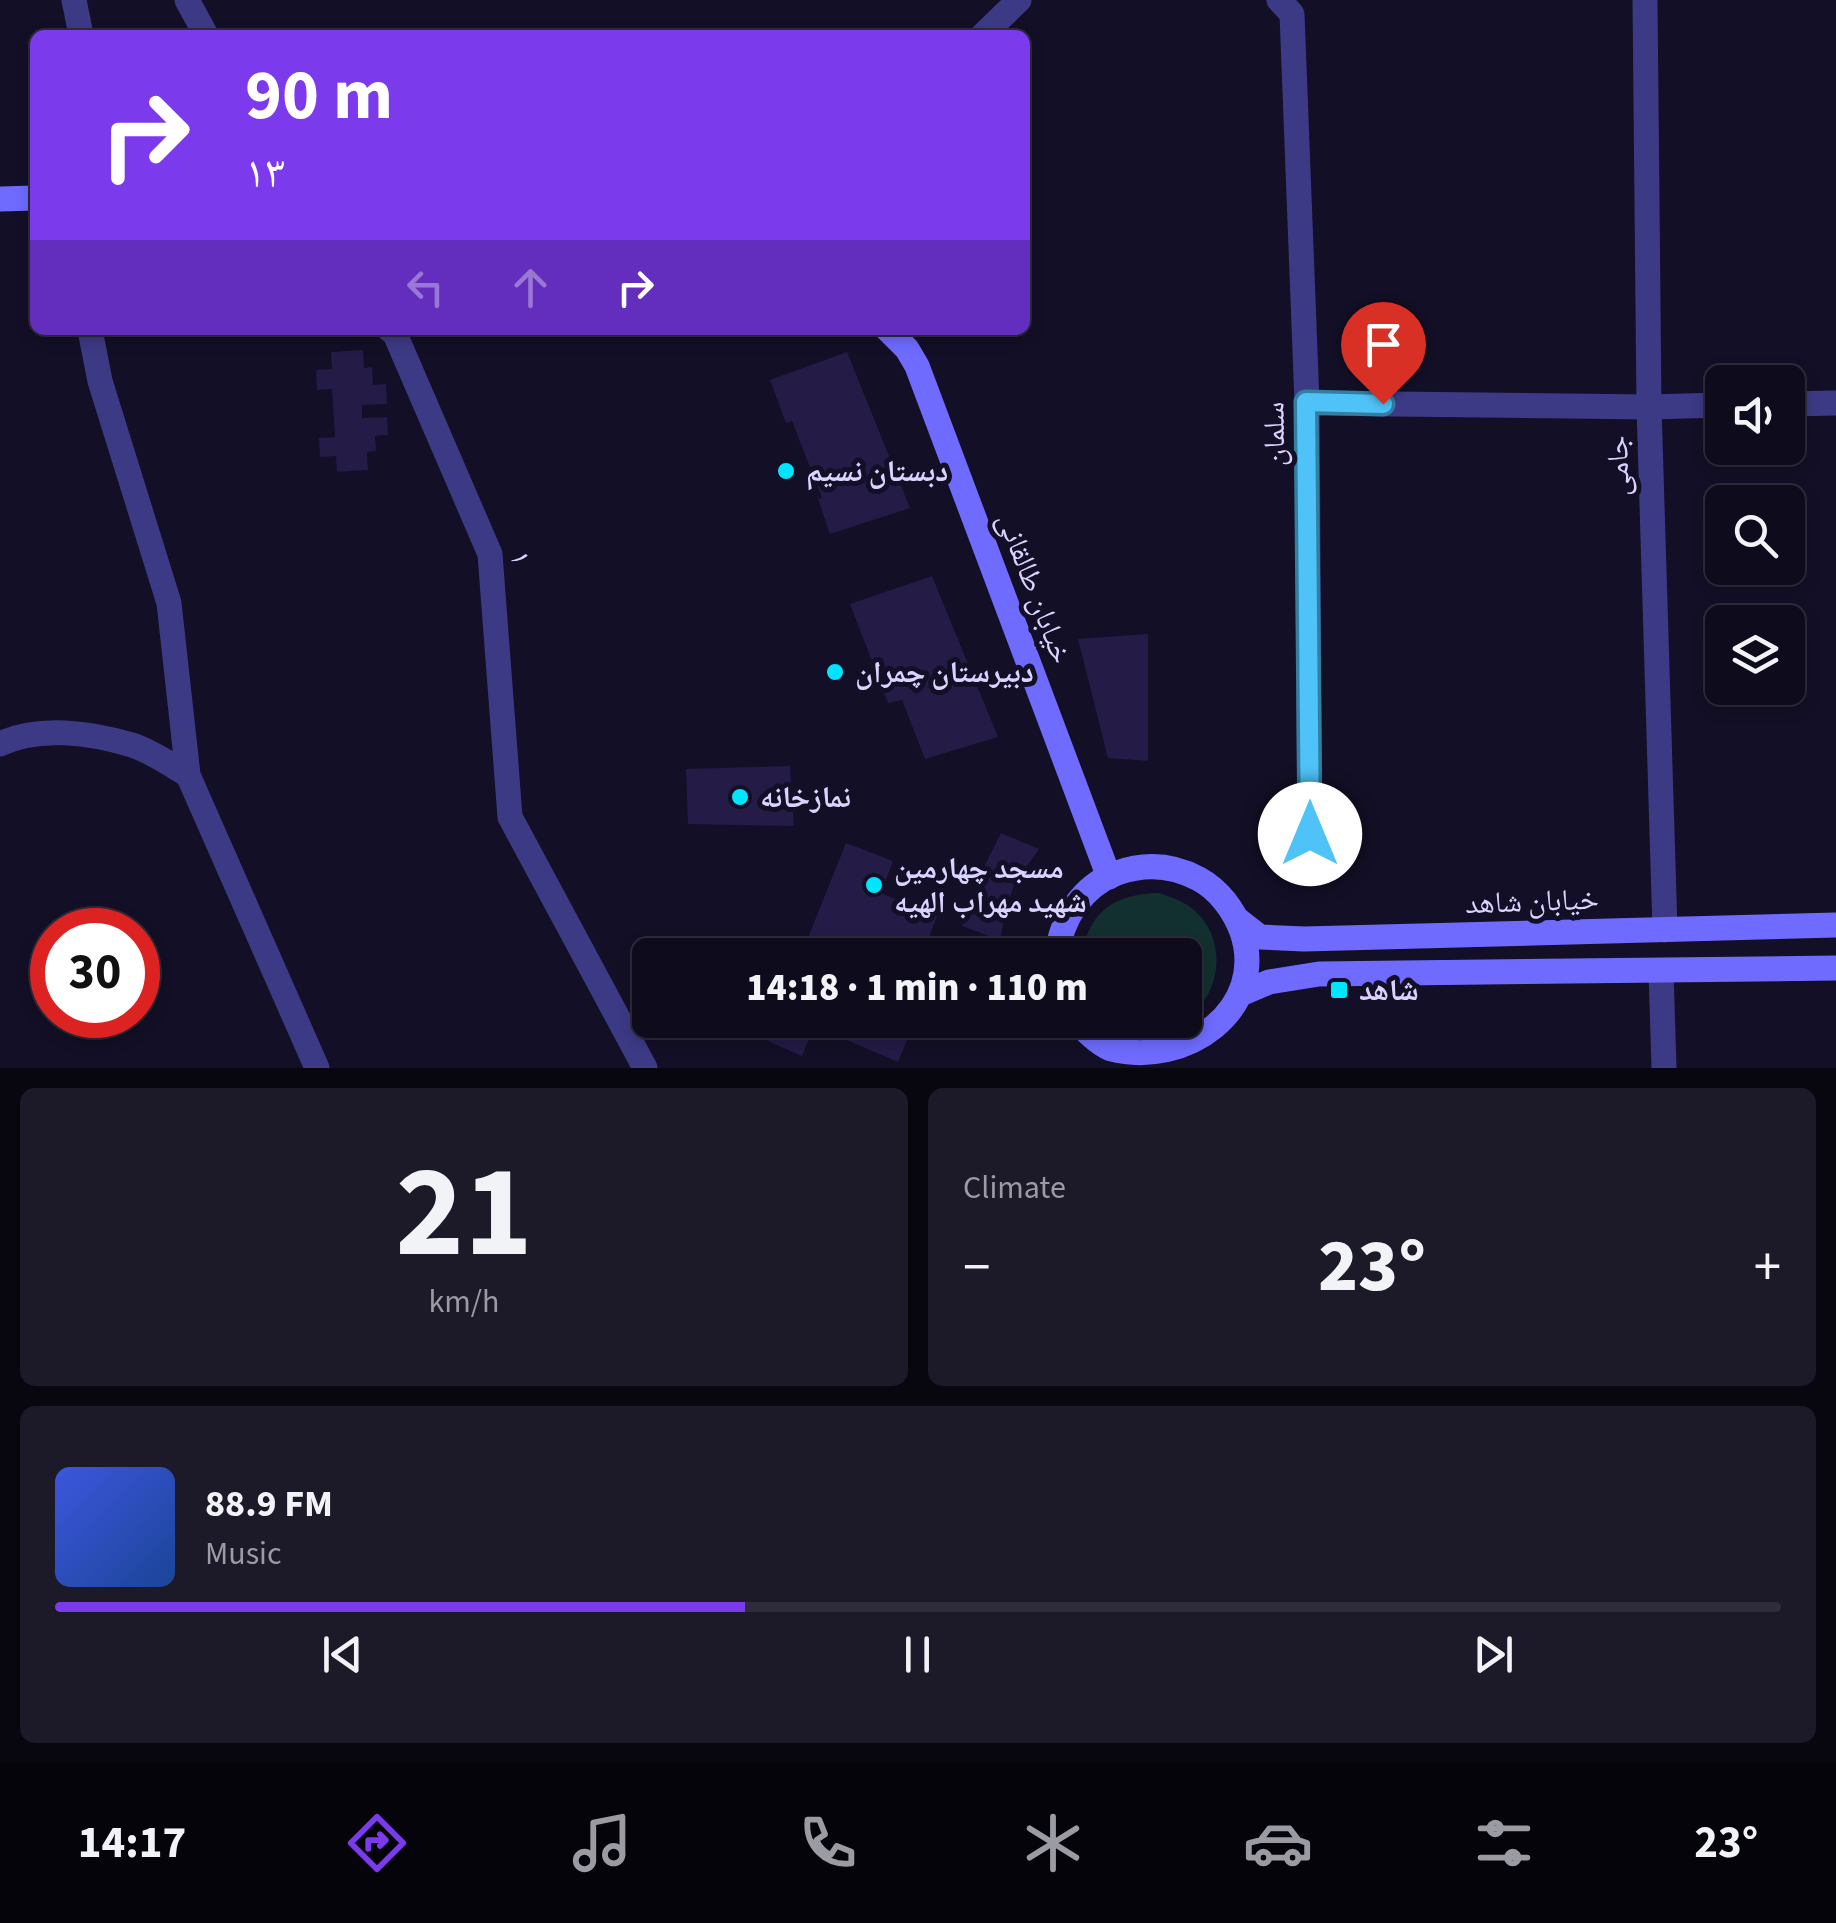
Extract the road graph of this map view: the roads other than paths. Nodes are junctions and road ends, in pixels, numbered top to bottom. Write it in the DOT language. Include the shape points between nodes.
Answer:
graph roads {
  1 [pos="74,0"];
  2 [pos="187,0"];
  3 [pos="1019,0"];
  4 [pos="1278,0"];
  5 [pos="1645,0"];
  6 [pos="80,30"];
  7 [pos="203,30"];
  8 [pos="988,30"];
  9 [pos="30,198"];
  10 [pos="0,199"];
  11 [pos="91,335"];
  12 [pos="395,335"];
  13 [pos="893,335"];
  14 [pos="1306,402"];
  15 [pos="1836,403"];
  16 [pos="1805,404"];
  17 [pos="1705,405"];
  18 [pos="1649,407"];
  19 [pos="0,744"];
  20 [pos="188,775"];
  21 [pos="1310,874"];
  22 [pos="1108,876"];
  23 [pos="1237,918"];
  24 [pos="1836,924"];
  25 [pos="1665,930"];
  26 [pos="1060,938"];
  27 [pos="1836,968"];
  28 [pos="1661,971"];
  29 [pos="1242,993"];
  30 [pos="1092,1038"];
  31 [pos="1107,1058"];
  32 [pos="317,1068"];
  33 [pos="644,1068"];
  34 [pos="1664,1068"];
  1 -- 6 [label="street"];
  2 -- 7 [label="street"];
  3 -- 8 [label="street"];
  4 -- 14 [label="street, سلمان" via="1292,14"];
  5 -- 18 [label="street, جامی"];
  9 -- 10 [label="main road"];
  11 -- 20 [label="street" via="169,603"];
  12 -- 33 [label="street, ۱" via="490,554 510,818"];
  13 -- 22 [label="main road, خیابان طالقانی" via="917,366"];
  14 -- 18 [label="street"];
  14 -- 21 [label="street, سلمان"];
  15 -- 16 [label="street"];
  17 -- 18 [label="street"];
  18 -- 25 [label="street, جامی"];
  19 -- 20 [label="street" via="69,732 135,746"];
  20 -- 32 [label="street"];
  22 -- 23 [label="main road" via="1157,866 1181,871 1204,882"];
  22 -- 26 [label="main road" via="1073,907"];
  23 -- 25 [label="main road, خیابان شاهد" via="1260,937 1304,939"];
  23 -- 29 [label="main road" via="1246,943"];
  24 -- 25 [label="main road, خیابان شاهد"];
  27 -- 28 [label="main road"];
  28 -- 29 [label="main road" via="1319,974"];
  28 -- 34 [label="street"];
  29 -- 31 [label="main road" via="1233,1014 1199,1046 1155,1058"];
  30 -- 31 [label="main road"];
}
